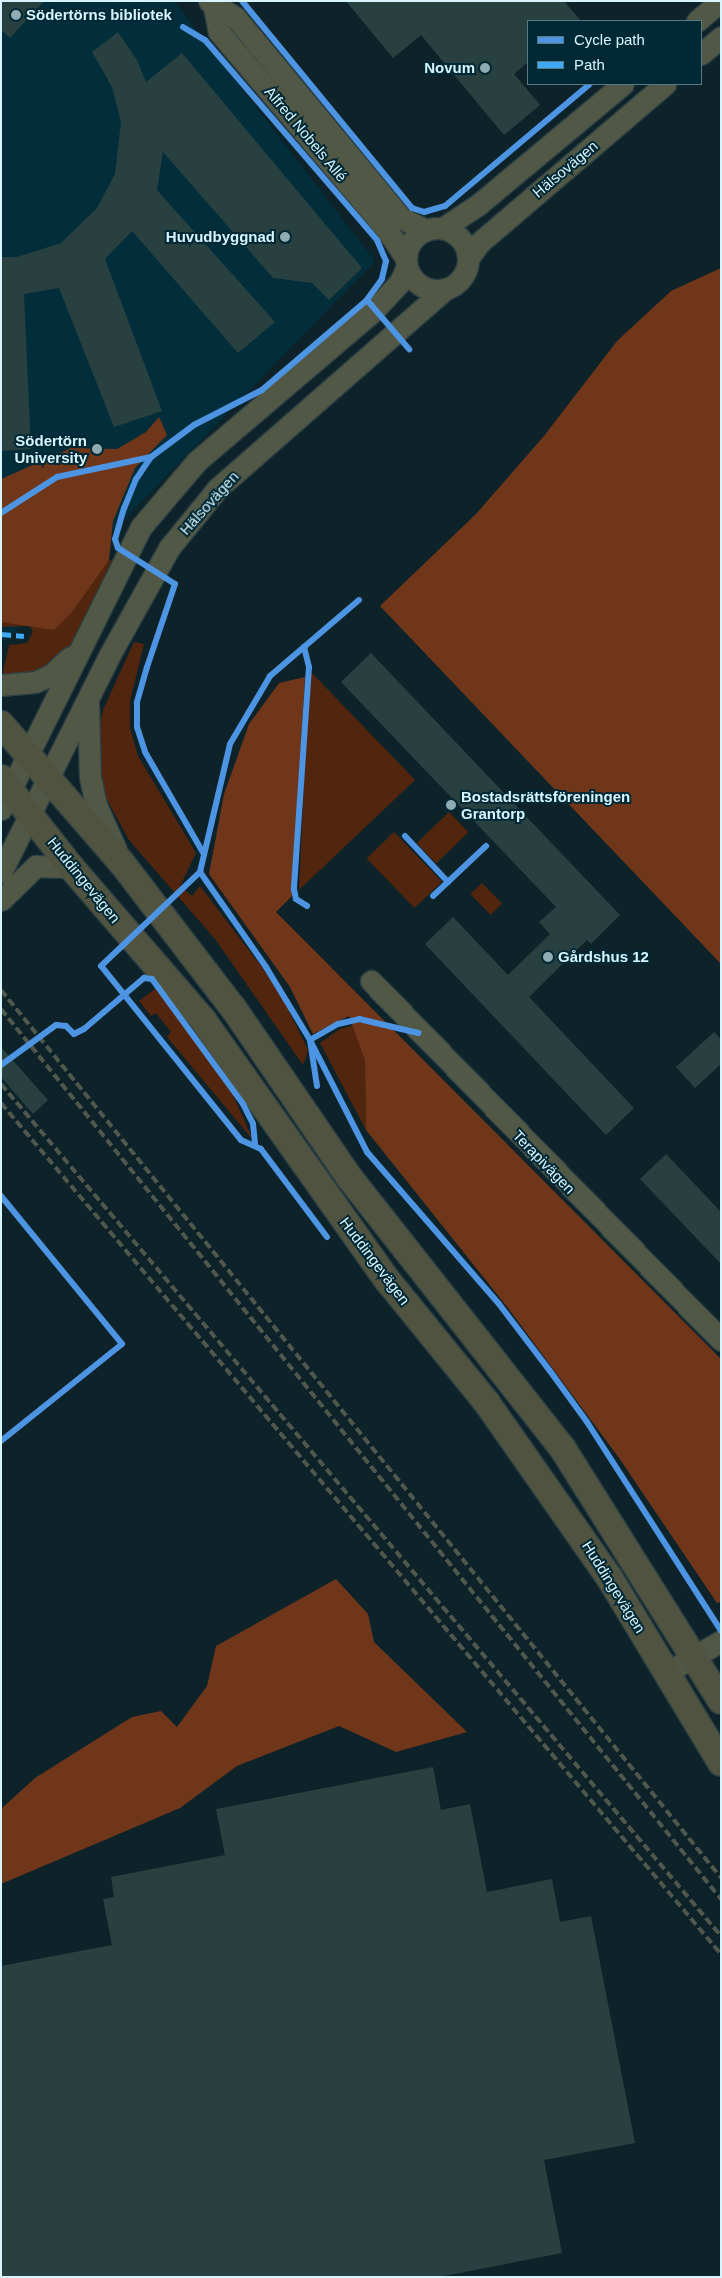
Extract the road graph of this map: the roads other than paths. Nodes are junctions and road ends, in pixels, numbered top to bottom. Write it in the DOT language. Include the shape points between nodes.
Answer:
graph roads {
  1 [pos="721,1"];
  2 [pos="212,4"];
  3 [pos="698,20"];
  4 [pos="721,36"];
  5 [pos="702,53"];
  6 [pos="622,85"];
  7 [pos="664,85"];
  8 [pos="434,229"];
  9 [pos="469,257"];
  10 [pos="407,262"];
  11 [pos="446,289"];
  12 [pos="80,646"];
  13 [pos="1,685"];
  14 [pos="88,697"];
  15 [pos="1,724"];
  16 [pos="27,754"];
  17 [pos="48,777"];
  18 [pos="4,792"];
  19 [pos="30,813"];
  20 [pos="121,862"];
  21 [pos="71,867"];
  22 [pos="1,872"];
  23 [pos="1,900"];
  24 [pos="370,981"];
  25 [pos="721,1340"];
  26 [pos="721,1641"];
  27 [pos="693,1657"];
  28 [pos="666,1673"];
  29 [pos="721,1701"];
  30 [pos="721,1763"];
  1 -- 3 [label="street"];
  2 -- 8 [label="street, Alfred Nobels Allé" via="236,17 401,218"];
  2 -- 10 [label="street, Alfred Nobels Allé" via="219,32 387,230"];
  4 -- 5 [label="street"];
  6 -- 8 [label="street, Hälsovägen" via="479,204"];
  7 -- 9 [label="street, Hälsovägen" via="479,242"];
  8 -- 9 [label="street" via="462,240"];
  8 -- 10 [label="street" via="413,239"];
  9 -- 11 [label="street" via="461,279"];
  10 -- 11 [label="street" via="422,286"];
  10 -- 12 [label="street" via="400,282 373,311 197,461 141,528"];
  11 -- 14 [label="street, Hälsovägen" via="218,488 169,548"];
  12 -- 13 [label="street" via="51,675 35,682"];
  12 -- 16 [label="street"];
  14 -- 17 [label="street, Hälsovägen"];
  14 -- 20 [label="street" via="90,777 96,805"];
  15 -- 16 [label="main road, Huddingevägen"];
  16 -- 17 [label="main road, Huddingevägen"];
  16 -- 18 [label="street"];
  17 -- 19 [label="street, Hälsovägen"];
  17 -- 20 [label="main road, Huddingevägen"];
  18 -- 19 [label="main road, Huddingevägen"];
  19 -- 21 [label="main road, Huddingevägen"];
  19 -- 22 [label="street, Hälsovägen"];
  20 -- 27 [label="main road, Huddingevägen" via="234,1009 349,1177 563,1449"];
  21 -- 23 [label="street" via="48,864 27,870"];
  21 -- 28 [label="main road, Huddingevägen" via="203,1020 388,1281 487,1403 572,1520"];
  24 -- 25 [label="street, Terapivägen"];
  26 -- 27 [label="street"];
  27 -- 28 [label="street"];
  27 -- 29 [label="main road, Huddingevägen"];
  28 -- 30 [label="main road, Huddingevägen"];
}
